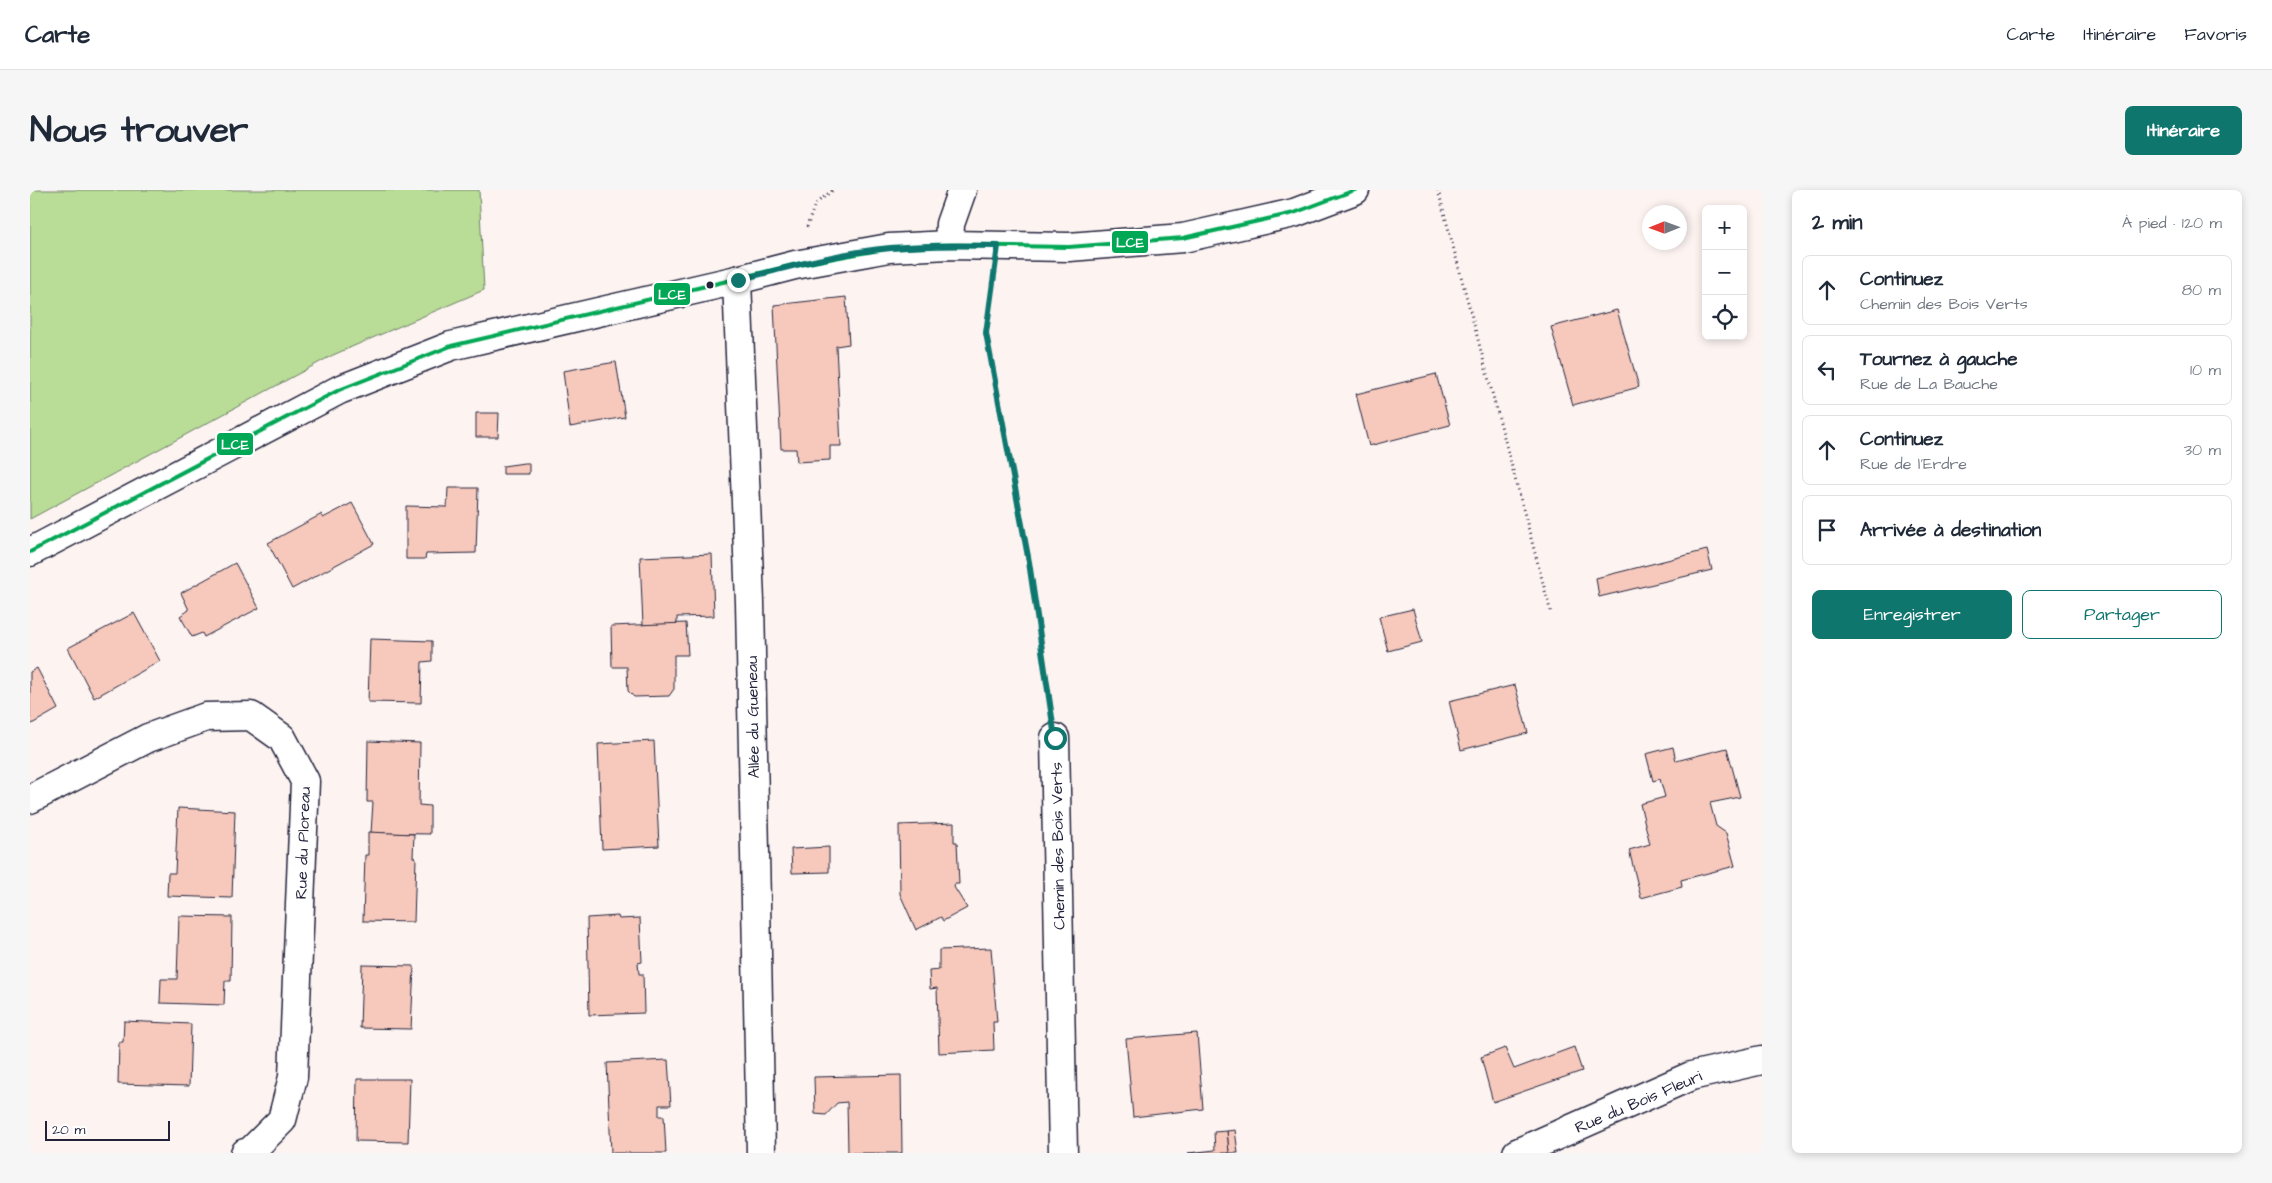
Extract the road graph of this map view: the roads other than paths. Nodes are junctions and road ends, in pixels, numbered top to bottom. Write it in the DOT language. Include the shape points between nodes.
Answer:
graph roads {
  1 [pos="962,190"];
  2 [pos="1355,190"];
  3 [pos="949,245"];
  4 [pos="738,280"];
  5 [pos="30,552"];
  6 [pos="1055,738"];
  7 [pos="30,799"];
  8 [pos="1762,1060"];
  9 [pos="245,1153"];
  10 [pos="761,1153"];
  11 [pos="1063,1153"];
  12 [pos="1517,1153"];
  1 -- 3 [label="street" via="950,224"];
  2 -- 3 [label="street" via="1294,213 1183,238 1069,247"];
  3 -- 4 [label="street" via="889,248 795,265"];
  4 -- 5 [label="street" via="451,346 339,390"];
  4 -- 10 [label="street, Allée du Gueneau" via="750,602"];
  6 -- 11 [label="street, Chemin des Bois Verts"];
  7 -- 9 [label="street, Rue du Ploreau" via="148,738 206,717 251,716 282,738 305,781 293,1077 282,1120 250,1152"];
  8 -- 12 [label="street, Rue du Bois Fleuri" via="1691,1076"];
}
